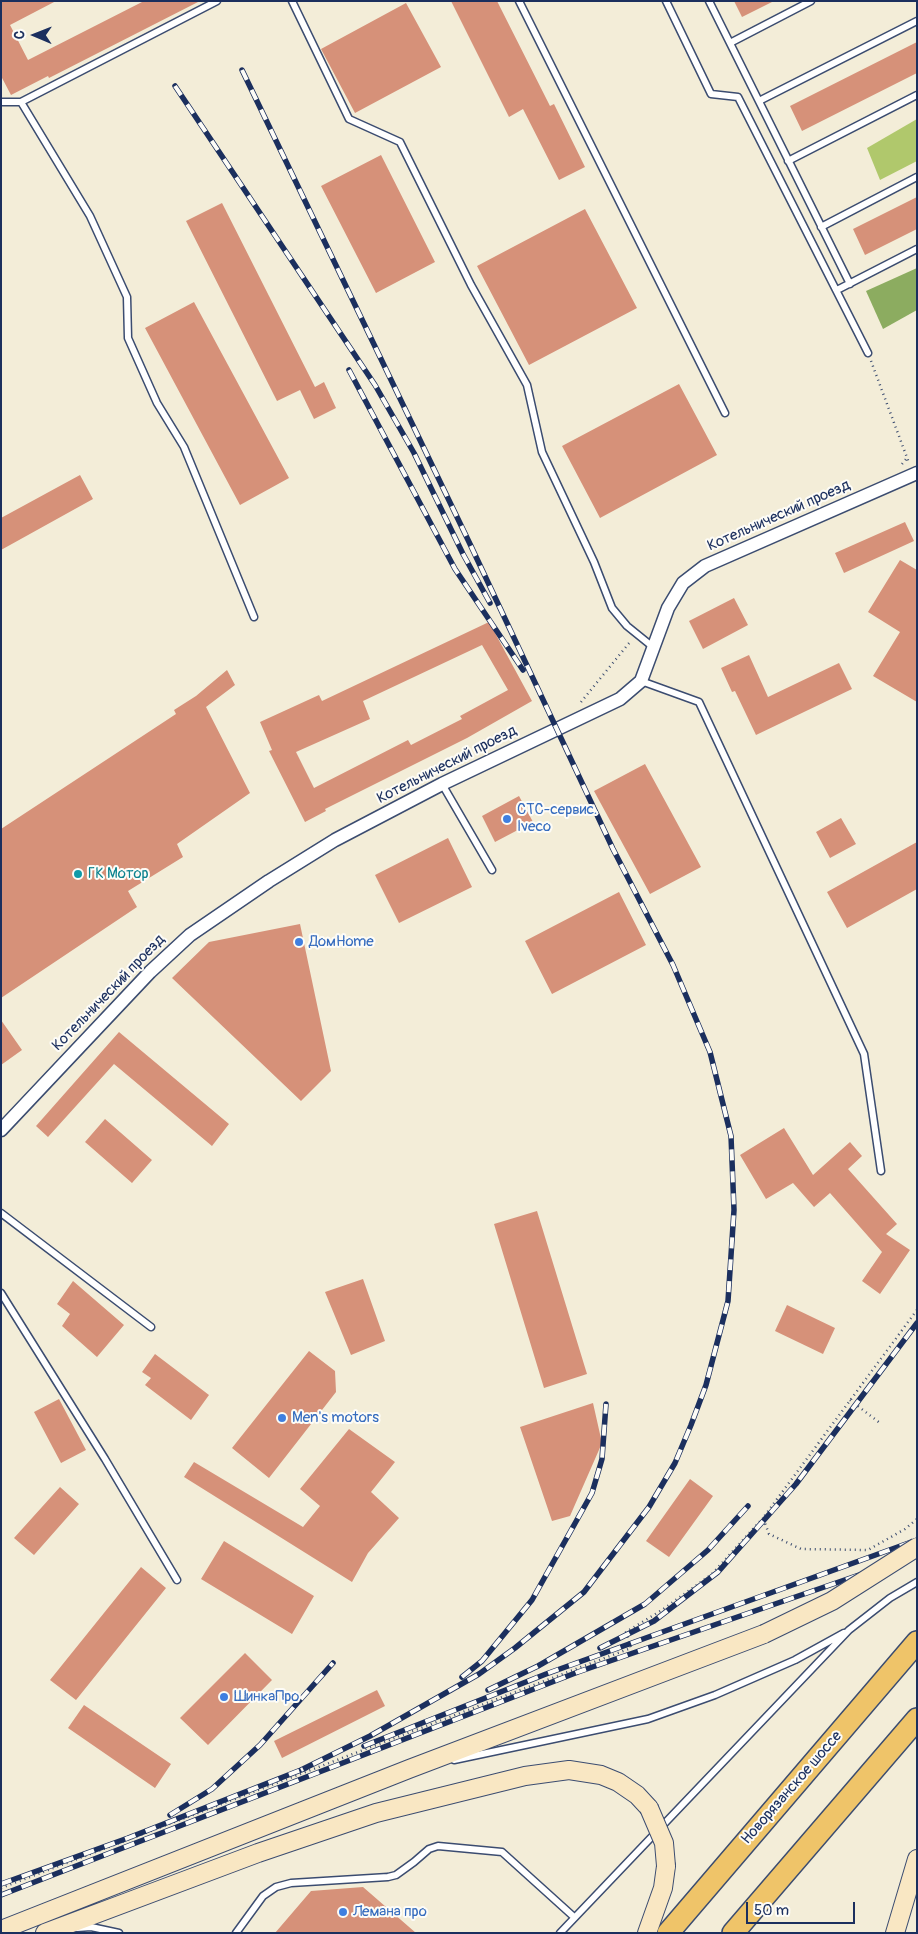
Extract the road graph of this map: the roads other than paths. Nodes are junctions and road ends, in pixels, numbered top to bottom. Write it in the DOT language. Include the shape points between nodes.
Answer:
graph roads {
  1 [pos="217,1"];
  2 [pos="292,1"];
  3 [pos="519,1"];
  4 [pos="666,1"];
  5 [pos="709,1"];
  6 [pos="811,1"];
  7 [pos="917,21"];
  8 [pos="730,43"];
  9 [pos="917,95"];
  10 [pos="759,101"];
  11 [pos="1,102"];
  12 [pos="21,102"];
  13 [pos="788,161"];
  14 [pos="917,176"];
  15 [pos="821,227"];
  16 [pos="917,249"];
  17 [pos="850,284"];
  18 [pos="837,290"];
  19 [pos="868,354"];
  20 [pos="725,413"];
  21 [pos="915,473"];
  22 [pos="254,617"];
  23 [pos="653,646"];
  24 [pos="641,681"];
  25 [pos="442,784"];
  26 [pos="492,870"];
  27 [pos="1,1130"];
  28 [pos="881,1171"];
  29 [pos="1,1213"];
  30 [pos="1,1293"];
  31 [pos="151,1327"];
  32 [pos="917,1547"];
  33 [pos="177,1580"];
  34 [pos="917,1582"];
  35 [pos="849,1630"];
  36 [pos="917,1642"];
  37 [pos="917,1719"];
  38 [pos="409,1769"];
  39 [pos="917,1859"];
  40 [pos="574,1917"];
  41 [pos="1,1930"];
  42 [pos="50,1930"];
  43 [pos="118,1933"];
  44 [pos="236,1933"];
  45 [pos="560,1933"];
  46 [pos="647,1933"];
  47 [pos="668,1933"];
  48 [pos="733,1933"];
  49 [pos="895,1933"];
  1 -- 12 [label="lane"];
  2 -- 23 [label="lane" via="349,119 400,142 471,285 527,385 542,452 612,608 636,634"];
  3 -- 20 [label="lane"];
  4 -- 18 [label="lane" via="711,94 738,97"];
  5 -- 8 [label="lane"];
  6 -- 8 [label="lane"];
  7 -- 10 [label="lane"];
  8 -- 10 [label="lane"];
  9 -- 13 [label="lane"];
  10 -- 13 [label="lane"];
  11 -- 12 [label="lane"];
  12 -- 22 [label="lane" via="90,216 127,297 128,338 157,404 184,447"];
  13 -- 15 [label="lane"];
  14 -- 15 [label="lane"];
  15 -- 17 [label="lane"];
  16 -- 17 [label="lane"];
  17 -- 18 [label="lane"];
  18 -- 19 [label="lane"];
  21 -- 23 [label="street, Котельнический проезд" via="705,566 683,583 668,608"];
  23 -- 24 [label="street, Котельнический проезд"];
  24 -- 25 [label="street, Котельнический проезд" via="620,699"];
  24 -- 28 [label="lane" via="699,702 864,1054"];
  25 -- 26 [label="lane"];
  25 -- 27 [label="street, Котельнический проезд" via="335,840 190,935 150,972"];
  29 -- 31 [label="lane"];
  30 -- 33 [label="lane"];
  32 -- 38 [label="main road, bridge" via="832,1601 764,1634"];
  34 -- 35 [label="lane"];
  35 -- 38 [label="lane" via="795,1660 715,1695 648,1718"];
  35 -- 40 [label="lane"];
  36 -- 47 [label="highway, Новорязанское шоссе"];
  37 -- 48 [label="highway"];
  38 -- 41 [label="main road"];
  39 -- 49 [label="main road"];
  40 -- 44 [label="lane" via="502,1852 438,1846 428,1849 396,1875 276,1887 263,1896"];
  40 -- 45 [label="lane"];
  42 -- 43 [label="lane" via="91,1927"];
  42 -- 46 [label="main road, bridge" via="258,1853 376,1814 525,1776 568,1770 601,1774 637,1795 649,1808 664,1842 666,1866 663,1888"];
}
